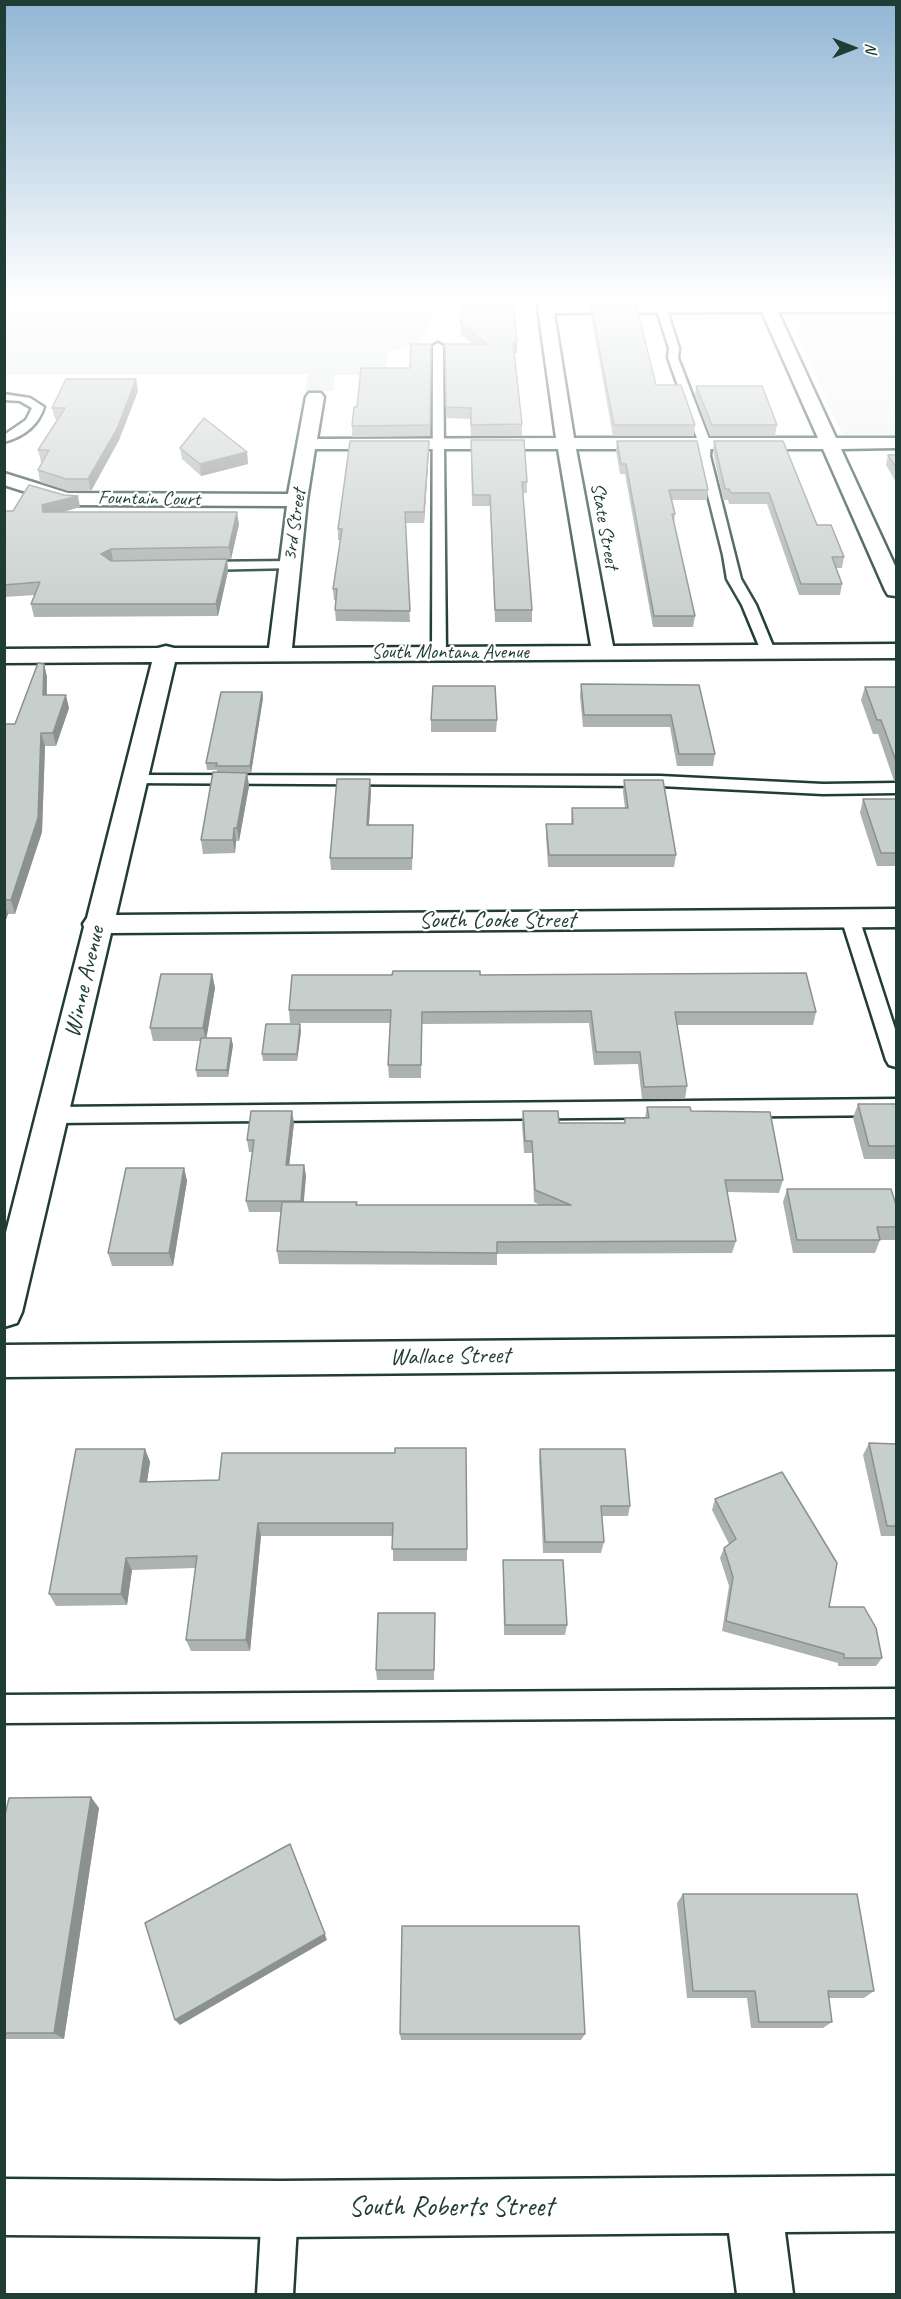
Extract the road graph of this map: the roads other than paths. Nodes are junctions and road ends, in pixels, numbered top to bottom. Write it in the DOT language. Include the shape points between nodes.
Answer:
graph roads {
  1 [pos="38,408"];
  2 [pos="313,408"];
  3 [pos="438,408"];
  4 [pos="561,408"];
  5 [pos="692,408"];
  6 [pos="814,408"];
  7 [pos="4,439"];
  8 [pos="830,443"];
  9 [pos="897,443"];
  10 [pos="308,444"];
  11 [pos="438,444"];
  12 [pos="566,444"];
  13 [pos="705,444"];
  14 [pos="4,479"];
  15 [pos="297,500"];
  16 [pos="290,565"];
  17 [pos="184,566"];
  18 [pos="897,590"];
  19 [pos="768,651"];
  20 [pos="897,651"];
  21 [pos="603,652"];
  22 [pos="166,653"];
  23 [pos="439,653"];
  24 [pos="280,654"];
  25 [pos="4,656"];
  26 [pos="134,780"];
  27 [pos="897,788"];
  28 [pos="850,918"];
  29 [pos="897,918"];
  30 [pos="97,924"];
  31 [pos="897,1060"];
  32 [pos="897,1107"];
  33 [pos="54,1115"];
  34 [pos="4,1312"];
  35 [pos="897,1353"];
  36 [pos="4,1361"];
  37 [pos="897,1702"];
  38 [pos="4,1709"];
  39 [pos="897,2204"];
  40 [pos="754,2206"];
  41 [pos="4,2207"];
  42 [pos="280,2209"];
  43 [pos="275,2295"];
  44 [pos="765,2295"];
  1 -- 7 [label="lane" via="24,429"];
  2 -- 10 [label="street, 3rd Street"];
  3 -- 11 [label="lane"];
  4 -- 12 [label="street, State Street"];
  5 -- 13 [label="lane"];
  6 -- 8 [label="street"];
  8 -- 9 [label="street"];
  8 -- 13 [label="street"];
  8 -- 18 [label="street"];
  10 -- 11 [label="street"];
  10 -- 15 [label="street, 3rd Street"];
  11 -- 12 [label="street"];
  11 -- 23 [label="lane"];
  12 -- 13 [label="street"];
  12 -- 21 [label="street, State Street"];
  13 -- 19 [label="lane" via="704,456 734,579"];
  14 -- 15 [label="street, Fountain Court" via="67,498"];
  15 -- 16 [label="street, 3rd Street"];
  16 -- 17 [label="lane"];
  16 -- 24 [label="street, 3rd Street"];
  19 -- 20 [label="street, South Montana Avenue"];
  19 -- 21 [label="street, South Montana Avenue"];
  21 -- 23 [label="street, South Montana Avenue"];
  22 -- 24 [label="street, South Montana Avenue"];
  22 -- 25 [label="street, South Montana Avenue"];
  22 -- 26 [label="street, Winne Avenue"];
  23 -- 24 [label="street, South Montana Avenue"];
  26 -- 27 [label="lane" via="660,781 823,789"];
  26 -- 30 [label="street, Winne Avenue"];
  28 -- 29 [label="street, South Cooke Street"];
  28 -- 30 [label="street, South Cooke Street"];
  28 -- 31 [label="lane"];
  30 -- 33 [label="street, Winne Avenue"];
  32 -- 33 [label="lane"];
  33 -- 34 [label="street, Winne Avenue"];
  35 -- 36 [label="street, Wallace Street"];
  37 -- 38 [label="lane"];
  39 -- 40 [label="street, South Roberts Street"];
  40 -- 42 [label="street, South Roberts Street"];
  40 -- 44 [label="street"];
  41 -- 42 [label="street, South Roberts Street"];
  42 -- 43 [label="lane"];
}
